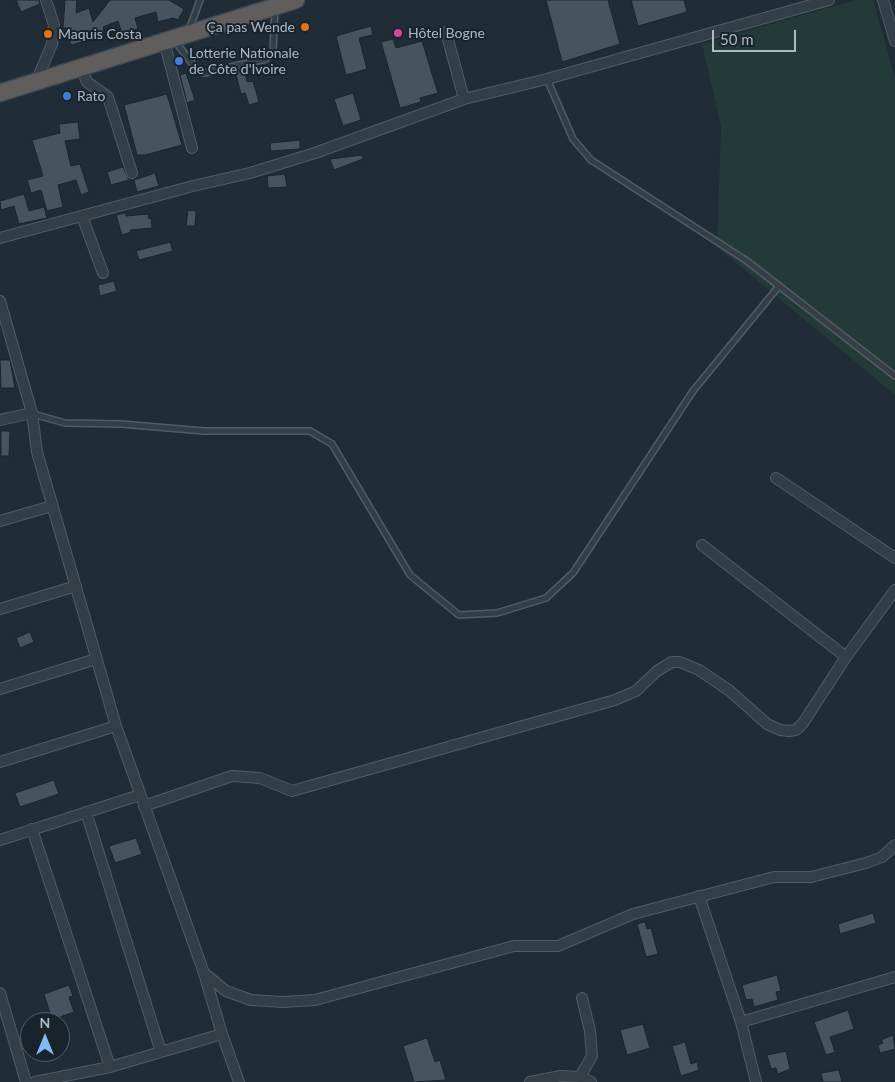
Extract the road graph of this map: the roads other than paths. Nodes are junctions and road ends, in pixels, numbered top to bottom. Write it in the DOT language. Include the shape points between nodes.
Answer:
graph roads {
  1 [pos="46,0"];
  2 [pos="200,0"];
  3 [pos="296,0"];
  4 [pos="829,0"];
  5 [pos="882,0"];
  6 [pos="276,6"];
  7 [pos="446,32"];
  8 [pos="175,38"];
  9 [pos="895,41"];
  10 [pos="81,67"];
  11 [pos="547,79"];
  12 [pos="36,82"];
  13 [pos="0,93"];
  14 [pos="464,99"];
  15 [pos="192,148"];
  16 [pos="132,173"];
  17 [pos="82,216"];
  18 [pos="0,238"];
  19 [pos="102,273"];
  20 [pos="779,286"];
  21 [pos="0,301"];
  22 [pos="8,328"];
  23 [pos="0,340"];
  24 [pos="895,376"];
  25 [pos="32,413"];
  26 [pos="0,420"];
  27 [pos="776,478"];
  28 [pos="52,506"];
  29 [pos="0,521"];
  30 [pos="702,545"];
  31 [pos="895,558"];
  32 [pos="76,586"];
  33 [pos="895,590"];
  34 [pos="0,609"];
  35 [pos="846,657"];
  36 [pos="96,659"];
  37 [pos="0,689"];
  38 [pos="116,726"];
  39 [pos="0,762"];
  40 [pos="140,795"];
  41 [pos="144,806"];
  42 [pos="86,812"];
  43 [pos="32,829"];
  44 [pos="0,840"];
  45 [pos="895,845"];
  46 [pos="699,896"];
  47 [pos="204,973"];
  48 [pos="895,978"];
  49 [pos="0,993"];
  50 [pos="582,998"];
  51 [pos="740,1022"];
  52 [pos="222,1034"];
  53 [pos="161,1052"];
  54 [pos="110,1067"];
  55 [pos="580,1077"];
  56 [pos="26,1082"];
  57 [pos="35,1082"];
  58 [pos="239,1082"];
  59 [pos="530,1082"];
  60 [pos="591,1082"];
  61 [pos="756,1082"];
  1 -- 12 [label="street" via="54,25 52,44"];
  2 -- 8 [label="lane"];
  3 -- 6 [label="highway"];
  4 -- 11 [label="street"];
  5 -- 9 [label="street"];
  6 -- 8 [label="highway"];
  6 -- 8 [label="lane" via="273,51 266,58 204,73 198,71"];
  7 -- 14 [label="street"];
  8 -- 10 [label="highway"];
  8 -- 15 [label="street"];
  10 -- 12 [label="highway"];
  10 -- 16 [label="street" via="87,82 108,97"];
  11 -- 14 [label="street"];
  11 -- 20 [label="lane" via="573,139 591,160 747,261"];
  12 -- 13 [label="highway"];
  14 -- 17 [label="street" via="306,156"];
  17 -- 18 [label="street"];
  17 -- 19 [label="street"];
  20 -- 24 [label="lane"];
  20 -- 25 [label="lane" via="693,391 573,573 546,598 498,613 458,615 410,574 332,444 310,432 204,432 121,424 66,423"];
  21 -- 22 [label="street"];
  22 -- 23 [label="street"];
  22 -- 25 [label="street"];
  25 -- 26 [label="street"];
  25 -- 28 [label="street" via="37,452"];
  27 -- 31 [label="street"];
  28 -- 29 [label="street"];
  28 -- 32 [label="street"];
  30 -- 35 [label="street"];
  32 -- 34 [label="street"];
  32 -- 36 [label="street"];
  33 -- 35 [label="street"];
  35 -- 41 [label="street" via="803,723 789,731 767,724 730,691 699,670 672,662 636,691 614,700 292,791 260,778 232,776"];
  36 -- 37 [label="street"];
  36 -- 38 [label="street"];
  38 -- 39 [label="street"];
  38 -- 40 [label="street"];
  40 -- 41 [label="street"];
  40 -- 42 [label="street"];
  41 -- 47 [label="street"];
  42 -- 43 [label="street"];
  42 -- 53 [label="street"];
  43 -- 44 [label="street"];
  43 -- 54 [label="street"];
  45 -- 46 [label="street" via="882,857 866,863 811,877 774,877"];
  46 -- 47 [label="street" via="633,914 563,944 514,946 315,1000 251,1000 226,990"];
  46 -- 51 [label="street"];
  47 -- 52 [label="street"];
  48 -- 51 [label="street"];
  49 -- 56 [label="street"];
  50 -- 55 [label="street" via="592,1056"];
  51 -- 61 [label="street"];
  52 -- 53 [label="street"];
  52 -- 58 [label="street"];
  53 -- 54 [label="street"];
  54 -- 57 [label="street"];
  55 -- 59 [label="street" via="560,1076"];
  55 -- 60 [label="street"];
}
